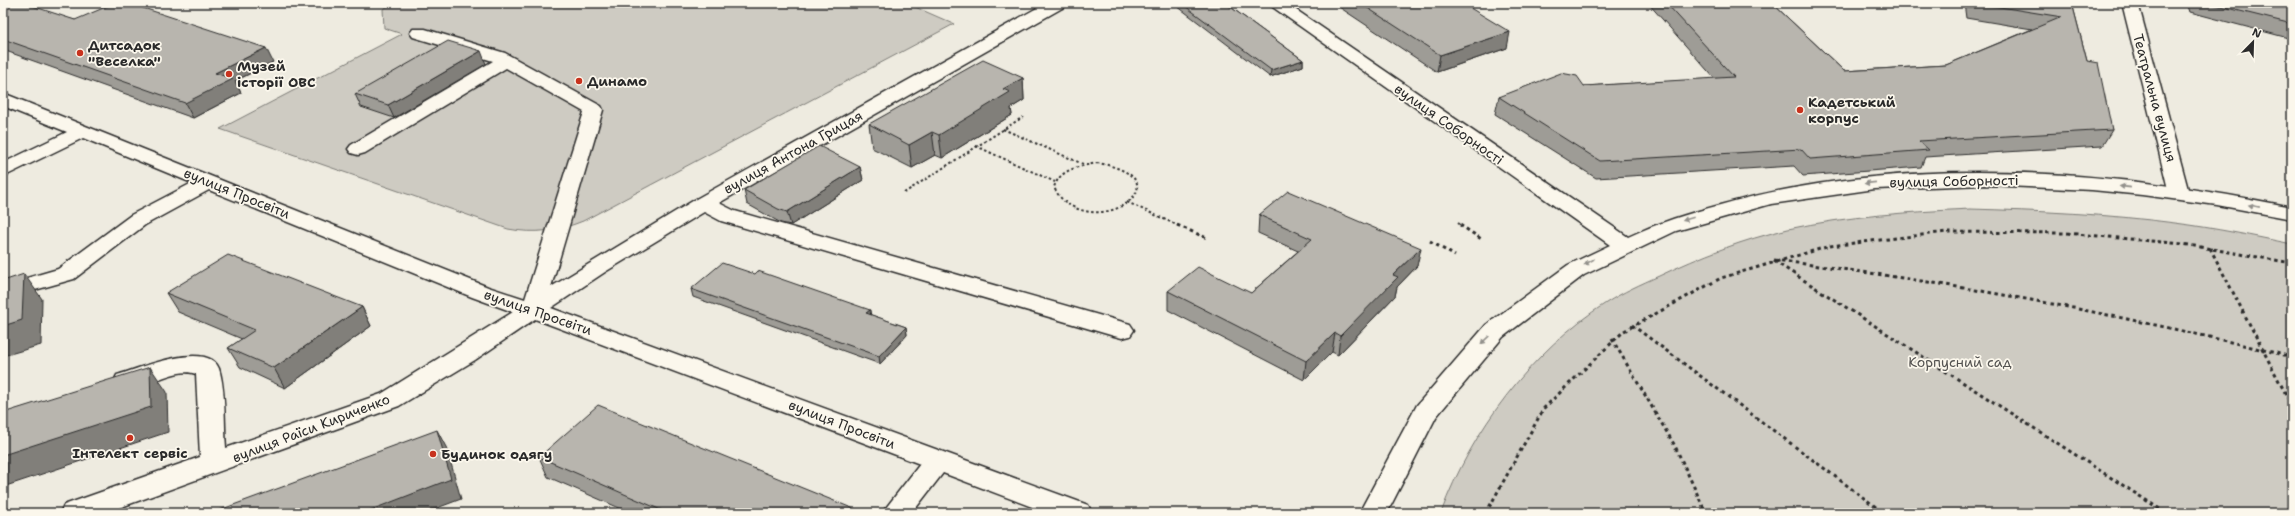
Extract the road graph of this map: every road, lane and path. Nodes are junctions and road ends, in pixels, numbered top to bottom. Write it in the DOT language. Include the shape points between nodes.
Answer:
graph roads {
  1 [pos="1058,3"];
  2 [pos="1275,3"];
  3 [pos="2130,3"];
  4 [pos="419,33"];
  5 [pos="505,61"];
  6 [pos="3,99"];
  7 [pos="1023,116"];
  8 [pos="1003,129"];
  9 [pos="83,131"];
  10 [pos="976,146"];
  11 [pos="358,149"];
  12 [pos="1083,164"];
  13 [pos="3,171"];
  14 [pos="208,182"];
  15 [pos="1055,182"];
  16 [pos="904,193"];
  17 [pos="2180,194"];
  18 [pos="1127,202"];
  19 [pos="703,203"];
  20 [pos="2292,213"];
  21 [pos="1458,223"];
  22 [pos="1209,239"];
  23 [pos="1483,240"];
  24 [pos="1430,241"];
  25 [pos="1623,244"];
  26 [pos="2210,248"];
  27 [pos="1455,256"];
  28 [pos="1772,260"];
  29 [pos="2292,263"];
  30 [pos="3,292"];
  31 [pos="533,309"];
  32 [pos="1632,325"];
  33 [pos="1122,330"];
  34 [pos="1612,339"];
  35 [pos="2262,349"];
  36 [pos="2292,357"];
  37 [pos="107,387"];
  38 [pos="2292,406"];
  39 [pos="1523,435"];
  40 [pos="938,460"];
  41 [pos="214,464"];
  42 [pos="1499,479"];
  43 [pos="74,513"];
  44 [pos="896,513"];
  45 [pos="1078,513"];
  46 [pos="1372,513"];
  47 [pos="1486,513"];
  48 [pos="1706,513"];
  49 [pos="1884,513"];
  50 [pos="2166,513"];
  1 -- 19 [label="street, вулиця Антона Грицая"];
  2 -- 25 [label="street, вулиця Соборності"];
  3 -- 17 [label="street, Театральна вулиця"];
  4 -- 5 [label="street"];
  5 -- 11 [label="street"];
  5 -- 31 [label="street" via="594,110"];
  6 -- 9 [label="street, вулиця Просвіти"];
  7 -- 8 [label="path"];
  8 -- 10 [label="path"];
  8 -- 12 [label="path"];
  9 -- 13 [label="street"];
  9 -- 14 [label="street, вулиця Просвіти"];
  10 -- 15 [label="path"];
  10 -- 16 [label="path"];
  12 -- 15 [label="path" via="1061,174"];
  12 -- 18 [label="path" via="1111,164 1123,168 1132,175 1136,182 1136,190"];
  14 -- 30 [label="street" via="138,220 66,274"];
  14 -- 31 [label="street, вулиця Просвіти" via="480,292"];
  15 -- 18 [label="path" via="1054,190 1057,197 1075,208 1101,211 1114,209"];
  20 -- 17 [label="street, вулиця Соборності, one-way"];
  17 -- 25 [label="street, вулиця Соборності, one-way" via="2070,182 1999,178 1881,181 1778,195 1728,207 1679,222"];
  18 -- 22 [label="path"];
  19 -- 31 [label="street, вулиця Антона Грицая"];
  19 -- 33 [label="street" via="728,216"];
  21 -- 23 [label="path"];
  24 -- 27 [label="path"];
  25 -- 46 [label="street, вулиця Соборності, one-way" via="1567,275 1531,299 1472,352 1446,382 1416,424 1385,481"];
  26 -- 28 [label="path" via="2090,234 1973,231 1886,237 1841,244"];
  26 -- 29 [label="path"];
  26 -- 35 [label="path"];
  28 -- 32 [label="path" via="1717,279 1666,304"];
  28 -- 35 [label="path" via="1870,272 2029,298"];
  28 -- 50 [label="path"];
  31 -- 40 [label="street, вулиця Просвіти"];
  31 -- 41 [label="street, вулиця Раїси Кириченко" via="390,400"];
  32 -- 34 [label="path"];
  32 -- 49 [label="path"];
  34 -- 39 [label="path" via="1552,397"];
  34 -- 48 [label="path" via="1673,443"];
  35 -- 36 [label="path"];
  35 -- 38 [label="path"];
  37 -- 41 [label="street" via="174,366 200,364 208,372"];
  40 -- 44 [label="street"];
  40 -- 45 [label="street, вулиця Просвіти"];
  41 -- 43 [label="street, вулиця Раїси Кириченко"];
  42 -- 47 [label="path"];
}
